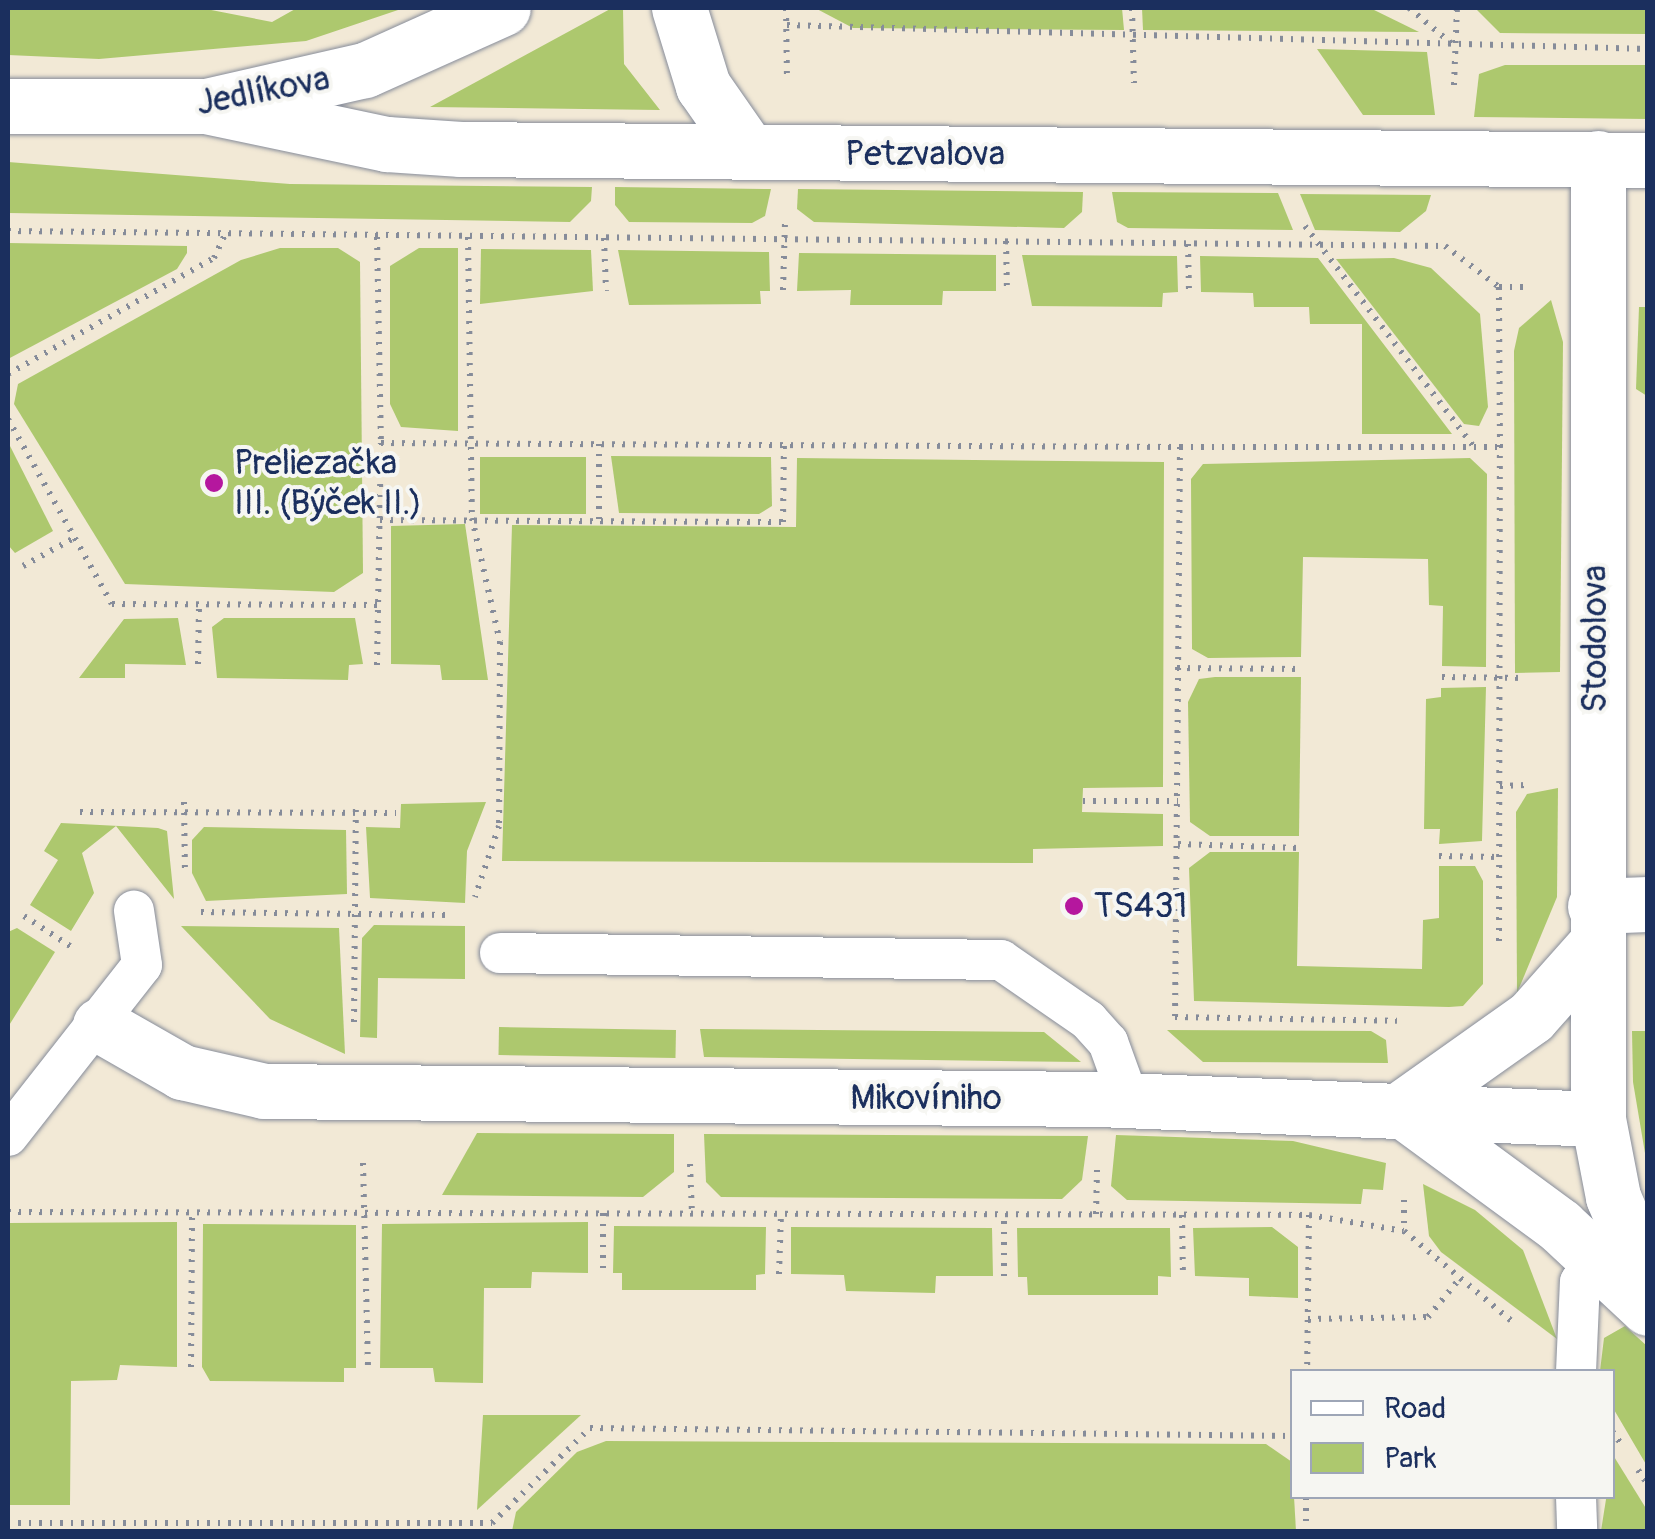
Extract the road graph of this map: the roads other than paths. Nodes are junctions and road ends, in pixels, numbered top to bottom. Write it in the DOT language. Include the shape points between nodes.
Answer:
graph roads {
  1 [pos="504,8"];
  2 [pos="679,8"];
  3 [pos="8,106"];
  4 [pos="206,106"];
  5 [pos="749,152"];
  6 [pos="1623,159"];
  7 [pos="134,911"];
  8 [pos="1612,918"];
  9 [pos="500,953"];
  10 [pos="100,1025"];
  11 [pos="1129,1100"];
  12 [pos="1402,1108"];
  13 [pos="1598,1119"];
  14 [pos="8,1136"];
  15 [pos="1609,1242"];
  16 [pos="1648,1279"];
  17 [pos="1648,1308"];
  18 [pos="1576,1369"];
  19 [pos="1576,1499"];
  20 [pos="1576,1532"];
  1 -- 4 [label="street, Jedlíkova" via="365,70"];
  2 -- 5 [label="street" via="704,86"];
  3 -- 4 [label="street, Jedlíkova"];
  4 -- 5 [label="street, Petzvalova" via="387,144"];
  5 -- 6 [label="street, Petzvalova"];
  6 -- 8 [label="street, Stodolova" via="1596,286"];
  7 -- 10 [label="lane" via="142,965"];
  8 -- 12 [label="street" via="1520,1026"];
  8 -- 13 [label="street, Stodolova"];
  9 -- 11 [label="lane" via="1001,960 1088,1020 1108,1042"];
  10 -- 11 [label="street, Mikovíniho" via="182,1072 264,1092"];
  10 -- 14 [label="lane"];
  11 -- 12 [label="street, Mikovíniho"];
  12 -- 13 [label="street, Mikovíniho"];
  12 -- 15 [label="street"];
  13 -- 15 [label="street"];
  15 -- 16 [label="street"];
  15 -- 17 [label="street"];
  15 -- 18 [label="lane" via="1580,1282"];
  19 -- 20 [label="lane"];
}
